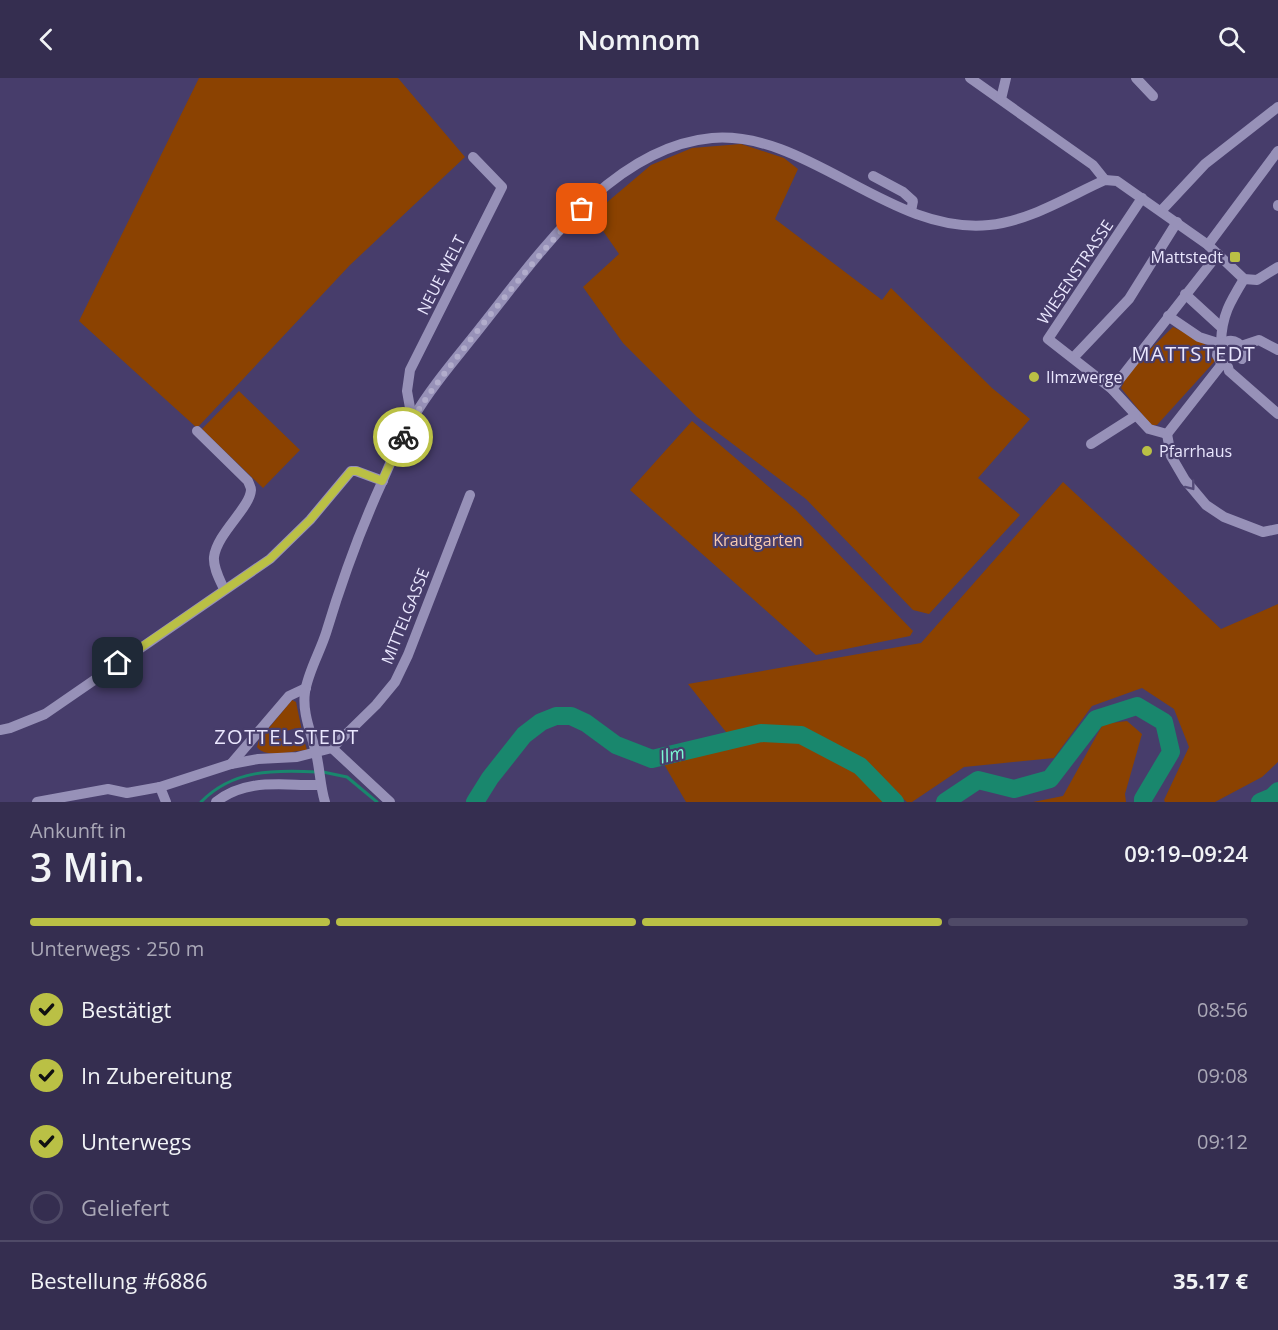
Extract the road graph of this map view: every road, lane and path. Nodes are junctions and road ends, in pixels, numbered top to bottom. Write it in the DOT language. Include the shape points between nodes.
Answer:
graph roads {
  1 [pos="970,78"];
  2 [pos="1006,78"];
  3 [pos="1136,78"];
  4 [pos="1153,96"];
  5 [pos="1002,99"];
  6 [pos="1278,107"];
  7 [pos="1278,151"];
  8 [pos="473,157"];
  9 [pos="873,176"];
  10 [pos="1105,180"];
  11 [pos="1142,198"];
  12 [pos="911,211"];
  13 [pos="1161,212"];
  14 [pos="1177,222"];
  15 [pos="1208,245"];
  16 [pos="1218,254"];
  17 [pos="1278,267"];
  18 [pos="1244,279"];
  19 [pos="1185,294"];
  20 [pos="1168,316"];
  21 [pos="1221,327"];
  22 [pos="1221,344"];
  23 [pos="1241,346"];
  24 [pos="1278,350"];
  25 [pos="1073,358"];
  26 [pos="1242,358"];
  27 [pos="1225,365"];
  28 [pos="1112,389"];
  29 [pos="1278,414"];
  30 [pos="1135,416"];
  31 [pos="412,419"];
  32 [pos="197,431"];
  33 [pos="1167,434"];
  34 [pos="1091,444"];
  35 [pos="382,481"];
  36 [pos="470,495"];
  37 [pos="1278,529"];
  38 [pos="224,589"];
  39 [pos="306,688"];
  40 [pos="0,730"];
  41 [pos="332,748"];
  42 [pos="316,753"];
  43 [pos="231,764"];
  44 [pos="319,777"];
  45 [pos="160,787"];
  46 [pos="37,802"];
  47 [pos="166,802"];
  48 [pos="216,802"];
  49 [pos="325,802"];
  50 [pos="390,802"];
  1 -- 5 [label="street"];
  2 -- 5 [label="street"];
  3 -- 4 [label="street"];
  5 -- 10 [label="street" via="1093,165"];
  6 -- 13 [label="street" via="1205,164"];
  7 -- 15 [label="street"];
  8 -- 31 [label="street, NEUE WELT" via="502,187 410,370 407,391"];
  9 -- 12 [label="street" via="913,201"];
  10 -- 11 [label="street" via="1117,181"];
  10 -- 12 [label="street" via="1004,223 959,225"];
  11 -- 13 [label="street"];
  11 -- 25 [label="street, WIESENSTRASSE" via="1048,339"];
  12 -- 31 [label="street" via="786,152 758,143 713,138 663,150 635,164 590,201 549,243"];
  13 -- 14 [label="street"];
  14 -- 15 [label="street"];
  14 -- 25 [label="street" via="1129,299"];
  15 -- 16 [label="street"];
  16 -- 18 [label="street"];
  16 -- 19 [label="street"];
  17 -- 18 [label="street" via="1257,280"];
  18 -- 21 [label="street"];
  19 -- 20 [label="street"];
  19 -- 21 [label="street"];
  20 -- 22 [label="street" via="1199,337"];
  20 -- 28 [label="street"];
  21 -- 22 [label="street"];
  22 -- 23 [label="street" via="1233,340"];
  22 -- 27 [label="street" via="1217,355"];
  23 -- 24 [label="street" via="1259,340"];
  23 -- 26 [label="street"];
  25 -- 28 [label="street, WIESENSTRASSE"];
  27 -- 29 [label="street"];
  27 -- 33 [label="street"];
  28 -- 30 [label="street, WIESENSTRASSE"];
  30 -- 33 [label="street, WIESENSTRASSE" via="1149,429"];
  30 -- 34 [label="street"];
  31 -- 35 [label="street"];
  32 -- 38 [label="street" via="248,481 251,492 227,527 214,558"];
  33 -- 37 [label="street, one-way" via="1171,456 1206,505 1224,517 1263,532"];
  35 -- 38 [label="street" via="351,471 282,548"];
  35 -- 39 [label="street" via="354,546"];
  36 -- 41 [label="street, MITTELGASSE" via="395,682"];
  38 -- 40 [label="street" via="45,714"];
  39 -- 42 [label="street" via="306,715"];
  39 -- 43 [label="street" via="289,696"];
  41 -- 42 [label="street, MITTELGASSE"];
  41 -- 50 [label="street"];
  42 -- 43 [label="street, MITTELGASSE"];
  42 -- 44 [label="street"];
  43 -- 45 [label="street, MITTELGASSE"];
  44 -- 48 [label="street" via="257,784"];
  44 -- 49 [label="street"];
  45 -- 46 [label="street, MITTELGASSE" via="127,793 108,789"];
  45 -- 47 [label="street"];
}
